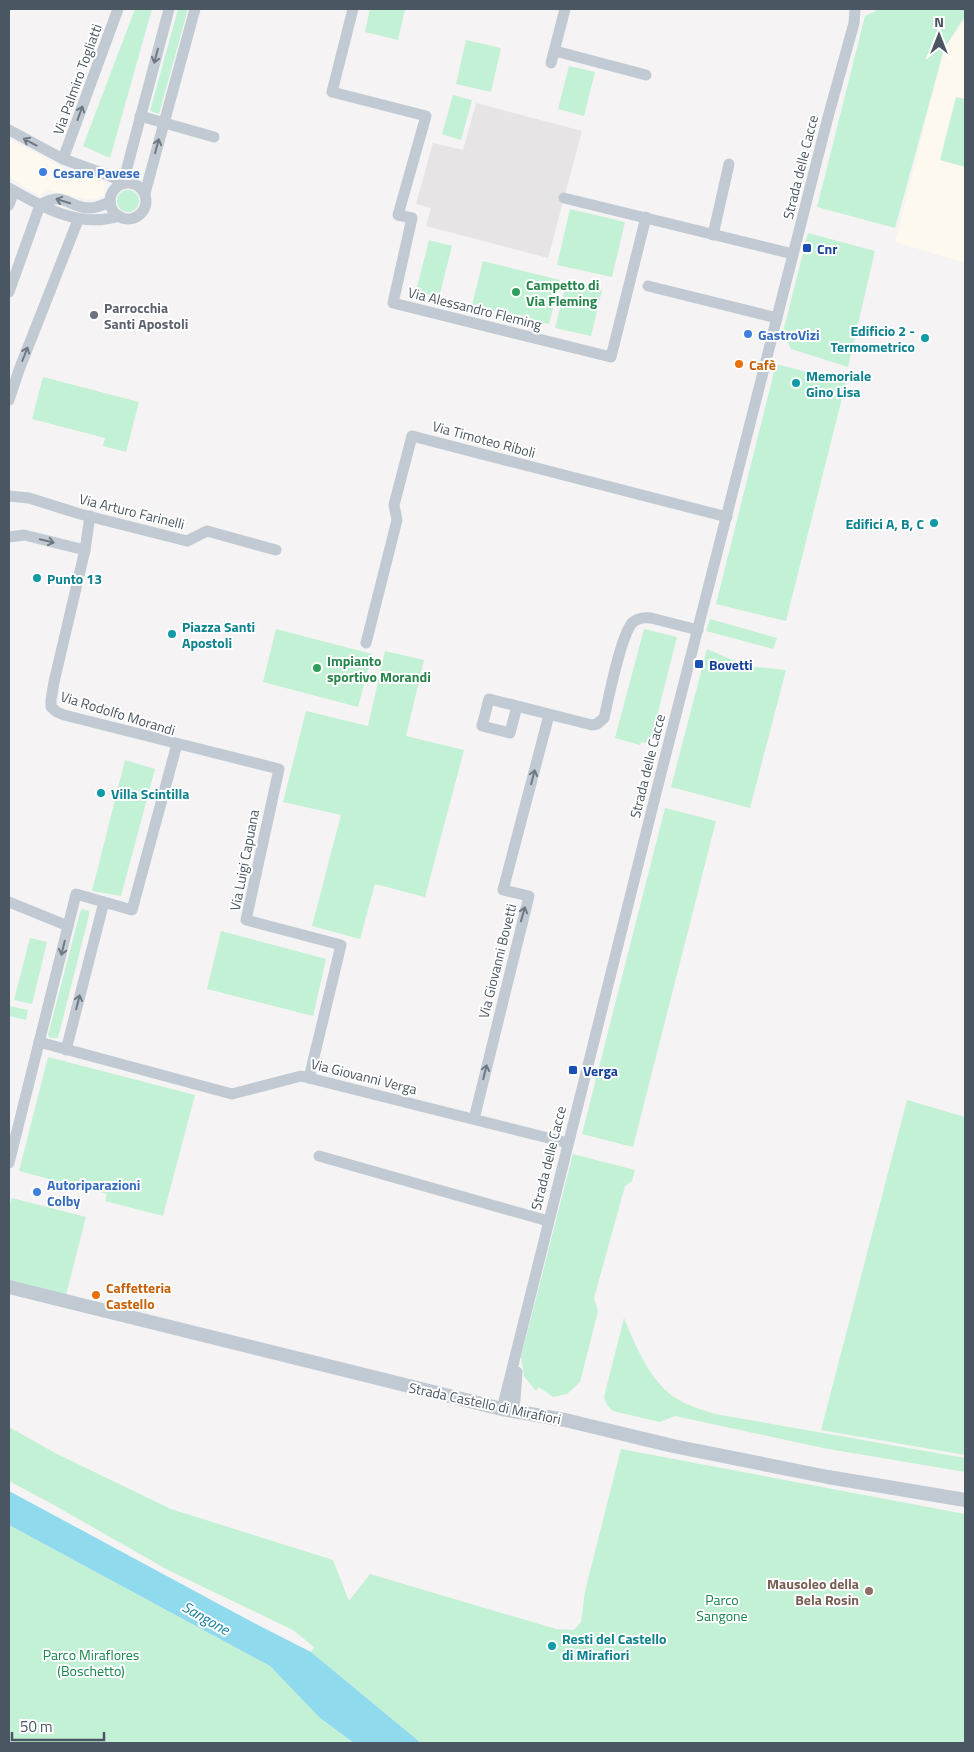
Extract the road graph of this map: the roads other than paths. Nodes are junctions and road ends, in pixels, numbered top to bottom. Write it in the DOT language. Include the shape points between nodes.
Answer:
graph roads {
  1 [pos="118,9"];
  2 [pos="169,9"];
  3 [pos="195,9"];
  4 [pos="353,9"];
  5 [pos="565,9"];
  6 [pos="856,9"];
  7 [pos="864,9"];
  8 [pos="854,23"];
  9 [pos="555,51"];
  10 [pos="552,63"];
  11 [pos="646,75"];
  12 [pos="140,116"];
  13 [pos="163,123"];
  14 [pos="9,130"];
  15 [pos="214,137"];
  16 [pos="63,159"];
  17 [pos="729,164"];
  18 [pos="122,183"];
  19 [pos="11,190"];
  20 [pos="145,193"];
  21 [pos="564,198"];
  22 [pos="110,202"];
  23 [pos="9,205"];
  24 [pos="40,205"];
  25 [pos="119,216"];
  26 [pos="646,217"];
  27 [pos="78,220"];
  28 [pos="712,235"];
  29 [pos="793,254"];
  30 [pos="648,286"];
  31 [pos="9,292"];
  32 [pos="777,318"];
  33 [pos="9,400"];
  34 [pos="9,496"];
  35 [pos="90,516"];
  36 [pos="727,517"];
  37 [pos="9,537"];
  38 [pos="85,550"];
  39 [pos="276,550"];
  40 [pos="698,630"];
  41 [pos="366,644"];
  42 [pos="517,706"];
  43 [pos="549,715"];
  44 [pos="176,744"];
  45 [pos="9,902"];
  46 [pos="104,902"];
  47 [pos="68,926"];
  48 [pos="39,1042"];
  49 [pos="66,1050"];
  50 [pos="309,1078"];
  51 [pos="474,1120"];
  52 [pos="568,1143"];
  53 [pos="11,1146"];
  54 [pos="319,1156"];
  55 [pos="9,1163"];
  56 [pos="548,1221"];
  57 [pos="9,1287"];
  58 [pos="507,1410"];
  59 [pos="965,1500"];
  16 -- 1 [label="street, Via Palmiro Togliatti, one-way"];
  2 -- 12 [label="street, one-way"];
  3 -- 13 [label="street"];
  4 -- 26 [label="street, Via Alessandro Fleming" via="332,92 426,116 398,215 412,218 392,303 610,357"];
  5 -- 9 [label="street"];
  6 -- 8 [label="street, Strada delle Cacce"];
  7 -- 8 [label="street, Strada delle Cacce"];
  8 -- 29 [label="street, Strada delle Cacce"];
  9 -- 10 [label="street"];
  9 -- 11 [label="street"];
  12 -- 13 [label="street"];
  12 -- 18 [label="street"];
  13 -- 15 [label="street"];
  20 -- 13 [label="street, one-way"];
  16 -- 14 [label="street, one-way"];
  16 -- 18 [label="street"];
  17 -- 28 [label="street"];
  18 -- 20 [label="street" via="140,186"];
  18 -- 22 [label="street" via="114,188"];
  19 -- 23 [label="street"];
  19 -- 24 [label="street"];
  20 -- 25 [label="street" via="146,206 140,215 131,219"];
  21 -- 26 [label="street"];
  22 -- 24 [label="street, one-way" via="90,208 55,198"];
  22 -- 25 [label="street" via="112,210"];
  24 -- 27 [label="street"];
  24 -- 31 [label="street"];
  25 -- 27 [label="street" via="110,220"];
  26 -- 28 [label="street"];
  33 -- 27 [label="street, one-way"];
  28 -- 29 [label="street"];
  29 -- 32 [label="street, Strada delle Cacce"];
  30 -- 32 [label="street"];
  32 -- 36 [label="street, Strada delle Cacce"];
  34 -- 35 [label="street, Via Arturo Farinelli" via="29,498"];
  35 -- 38 [label="street, Via Rodolfo Morandi"];
  35 -- 39 [label="street, Via Arturo Farinelli" via="186,541 207,531"];
  36 -- 40 [label="street, Strada delle Cacce"];
  36 -- 41 [label="street, Via Timoteo Riboli" via="412,436 394,505 397,520"];
  37 -- 38 [label="street, one-way" via="24,535"];
  38 -- 44 [label="street, Via Rodolfo Morandi" via="51,707 57,712"];
  40 -- 43 [label="street" via="651,618 637,620 624,638 601,722 592,725"];
  40 -- 52 [label="street, Strada delle Cacce"];
  42 -- 43 [label="street"];
  51 -- 43 [label="street, Via Giovanni Bovetti, one-way" via="529,896 503,890"];
  44 -- 46 [label="street, Via Rodolfo Morandi" via="132,910"];
  44 -- 50 [label="street, Via Luigi Capuana" via="278,769 246,920 341,945"];
  45 -- 47 [label="street"];
  46 -- 47 [label="street, Via Rodolfo Morandi" via="76,894"];
  49 -- 46 [label="street, one-way"];
  47 -- 48 [label="street, Via Rodolfo Morandi, one-way"];
  48 -- 49 [label="street"];
  48 -- 53 [label="street, Via Rodolfo Morandi"];
  49 -- 50 [label="street, Via Giovanni Verga" via="232,1094 295,1077"];
  50 -- 51 [label="street, Via Giovanni Verga"];
  51 -- 52 [label="street, Via Giovanni Verga"];
  52 -- 56 [label="street, Strada delle Cacce"];
  53 -- 55 [label="street, Via Rodolfo Morandi"];
  54 -- 56 [label="street, Strada delle Cacce"];
  56 -- 58 [label="street, Strada delle Cacce" via="521,1326 516,1368 506,1387"];
  57 -- 58 [label="street, Strada Castello di Mirafiori"];
  58 -- 59 [label="street, Strada Castello di Mirafiori" via="818,1475"];
}
